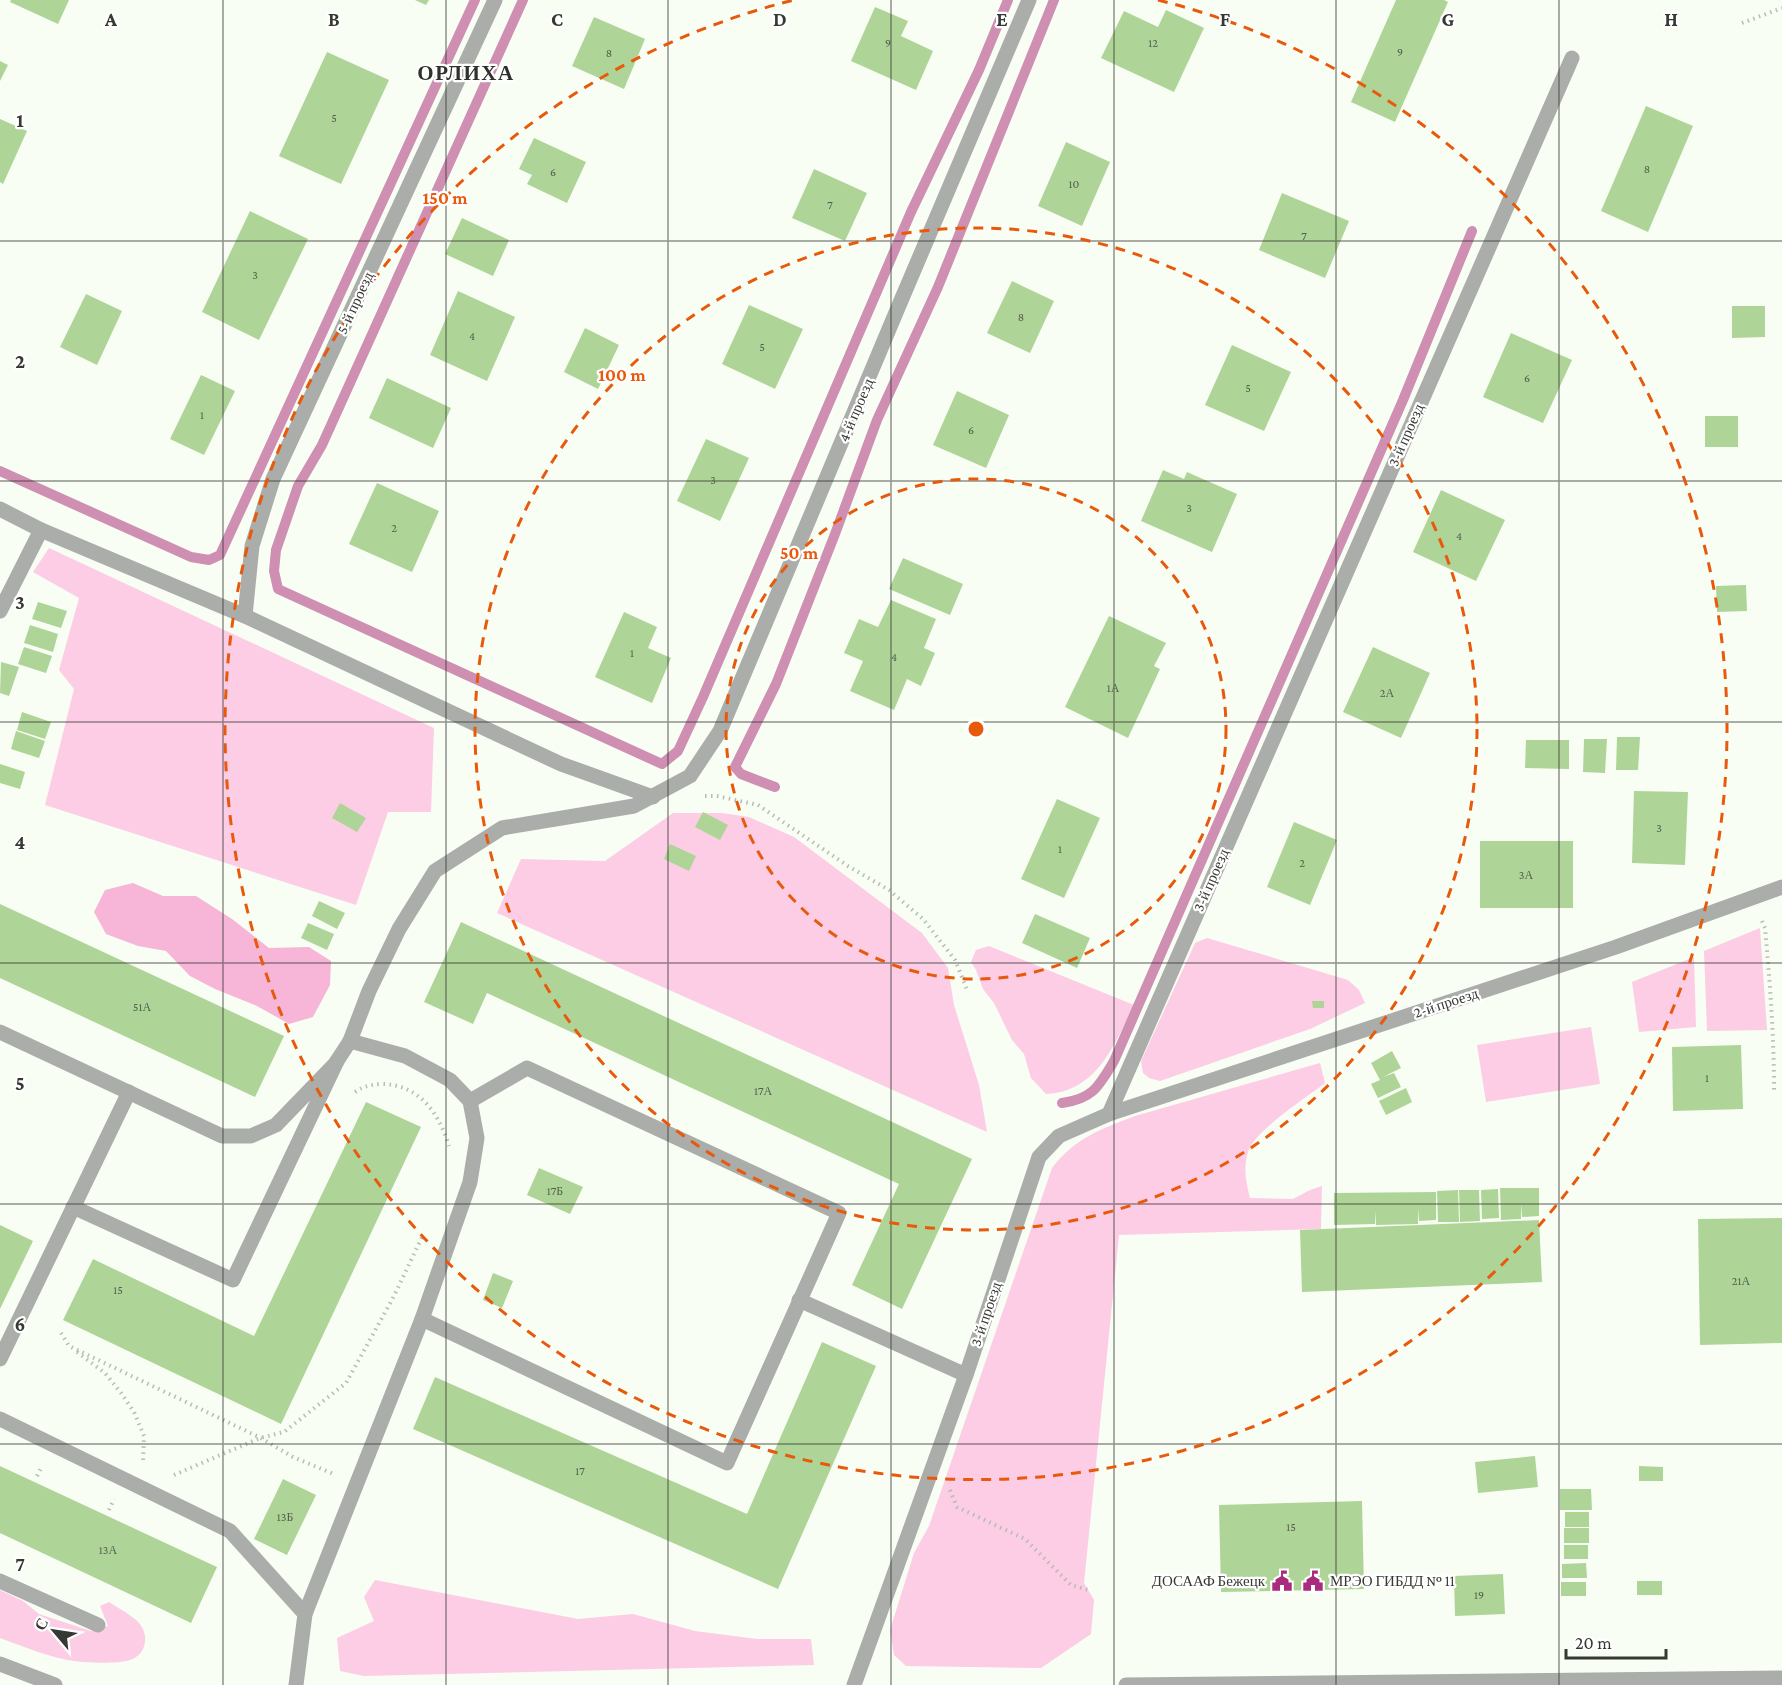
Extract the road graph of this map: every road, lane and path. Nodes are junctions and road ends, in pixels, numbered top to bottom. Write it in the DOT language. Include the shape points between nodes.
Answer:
graph roads {
  1 [pos="495,0"];
  2 [pos="1029,0"];
  3 [pos="1782,8"];
  4 [pos="1742,23"];
  5 [pos="1572,58"];
  6 [pos="0,509"];
  7 [pos="41,530"];
  8 [pos="0,610"];
  9 [pos="245,616"];
  10 [pos="653,797"];
  11 [pos="695,797"];
  12 [pos="1782,887"];
  13 [pos="1753,898"];
  14 [pos="968,992"];
  15 [pos="0,1032"];
  16 [pos="350,1041"];
  17 [pos="337,1061"];
  18 [pos="1774,1090"];
  19 [pos="129,1092"];
  20 [pos="355,1092"];
  21 [pos="470,1101"];
  22 [pos="1108,1114"];
  23 [pos="450,1153"];
  24 [pos="74,1207"];
  25 [pos="424,1233"];
  26 [pos="800,1300"];
  27 [pos="422,1318"];
  28 [pos="61,1333"];
  29 [pos="69,1346"];
  30 [pos="0,1359"];
  31 [pos="966,1375"];
  32 [pos="0,1419"];
  33 [pos="260,1438"];
  34 [pos="937,1455"];
  35 [pos="141,1478"];
  36 [pos="123,1479"];
  37 [pos="356,1483"];
  38 [pos="0,1581"];
  39 [pos="1088,1590"];
  40 [pos="305,1614"];
  41 [pos="98,1625"];
  42 [pos="0,1664"];
  43 [pos="1782,1678"];
  44 [pos="54,1685"];
  45 [pos="296,1685"];
  46 [pos="854,1685"];
  47 [pos="1125,1685"];
  1 -- 9 [label="street, 5-й проезд" via="273,479 252,546"];
  2 -- 10 [label="street, 4-й проезд" via="720,731 690,776"];
  3 -- 4 [label="path"];
  5 -- 22 [label="street, 3-й проезд"];
  6 -- 7 [label="street"];
  7 -- 8 [label="street"];
  7 -- 9 [label="street"];
  9 -- 10 [label="street" via="561,764"];
  10 -- 16 [label="street, 4-й проезд" via="634,806 502,828 435,872 399,930"];
  11 -- 14 [label="path" via="717,796 758,805 889,890 930,927 955,960"];
  12 -- 13 [label="street, 2-й проезд"];
  13 -- 18 [label="path" via="1765,928"];
  13 -- 22 [label="street, 2-й проезд"];
  15 -- 19 [label="street"];
  16 -- 17 [label="street, 4-й проезд"];
  16 -- 21 [label="street" via="405,1056 450,1080"];
  17 -- 19 [label="street" via="276,1125 251,1136 222,1136"];
  17 -- 24 [label="street" via="233,1280"];
  19 -- 24 [label="street"];
  20 -- 23 [label="path" via="366,1085 407,1088 436,1115"];
  21 -- 26 [label="street" via="527,1068 839,1213"];
  21 -- 27 [label="street" via="477,1138 470,1182"];
  22 -- 31 [label="street, 3-й проезд" via="1059,1137 1039,1157"];
  24 -- 30 [label="street"];
  25 -- 33 [label="path" via="346,1383 284,1432"];
  26 -- 27 [label="street" via="727,1463"];
  26 -- 31 [label="street"];
  27 -- 37 [label="street"];
  28 -- 29 [label="path"];
  29 -- 33 [label="path"];
  29 -- 35 [label="path" via="105,1373 134,1412 144,1436"];
  31 -- 34 [label="street, 3-й проезд"];
  32 -- 36 [label="street"];
  33 -- 35 [label="path" via="175,1475"];
  33 -- 37 [label="path" via="293,1457"];
  34 -- 39 [label="path" via="957,1507 1025,1539 1071,1585"];
  34 -- 46 [label="street, 3-й проезд"];
  35 -- 36 [label="path"];
  36 -- 40 [label="street" via="230,1531"];
  37 -- 40 [label="street"];
  38 -- 41 [label="street"];
  40 -- 45 [label="street"];
  42 -- 44 [label="street"];
  43 -- 47 [label="street"];
}
